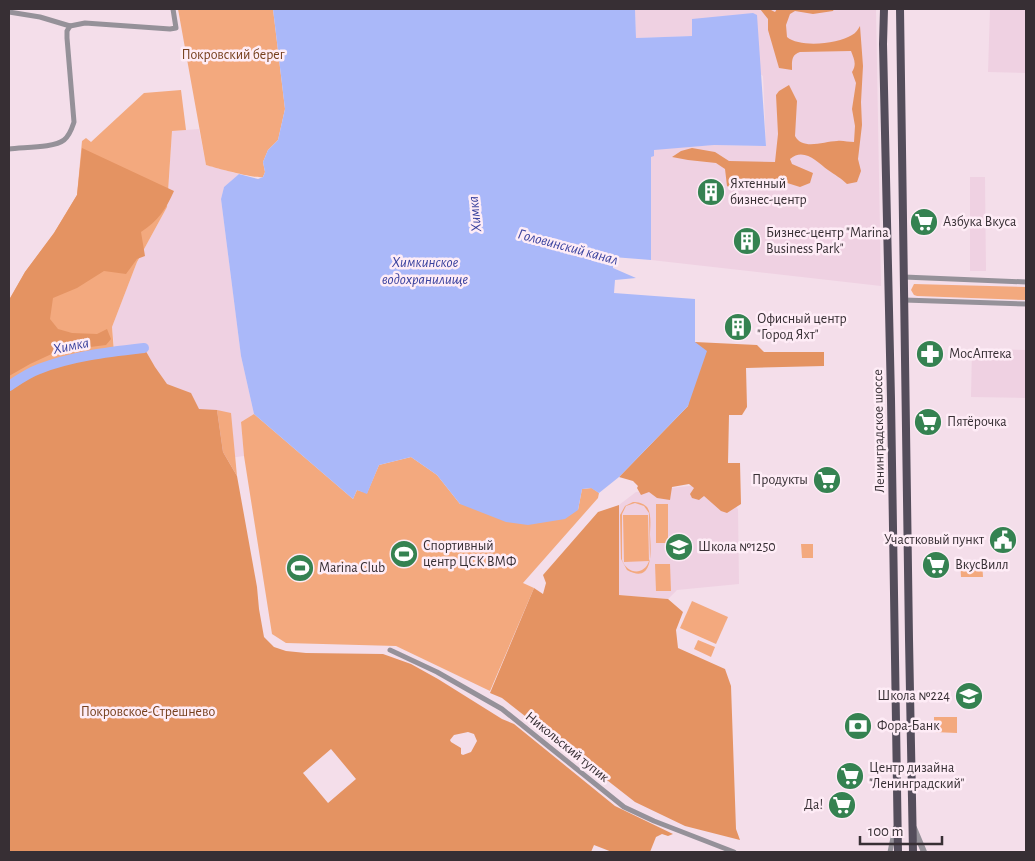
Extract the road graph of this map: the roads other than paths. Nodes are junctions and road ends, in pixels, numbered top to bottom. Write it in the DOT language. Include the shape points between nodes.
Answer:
graph roads {
  1 [pos="173,9"];
  2 [pos="884,9"];
  3 [pos="900,9"];
  4 [pos="9,12"];
  5 [pos="70,26"];
  6 [pos="9,149"];
  7 [pos="904,277"];
  8 [pos="1026,282"];
  9 [pos="904,300"];
  10 [pos="1026,304"];
  11 [pos="390,650"];
  12 [pos="897,818"];
  13 [pos="912,824"];
  14 [pos="734,852"];
  15 [pos="890,852"];
  16 [pos="898,852"];
  17 [pos="913,852"];
  18 [pos="924,852"];
  1 -- 5 [label="street" via="176,28 85,23"];
  2 -- 12 [label="main road, Ленинградское шоссе"];
  3 -- 7 [label="main road, Ленинградское шоссе"];
  4 -- 5 [label="street"];
  5 -- 6 [label="street" via="67,38 74,122 71,131 62,141 52,144"];
  7 -- 8 [label="street"];
  7 -- 9 [label="main road, Ленинградское шоссе"];
  9 -- 10 [label="street"];
  9 -- 13 [label="main road, Ленинградское шоссе"];
  11 -- 14 [label="street, Никольский тупик" via="502,709 624,807"];
  12 -- 15 [label="street"];
  12 -- 16 [label="main road, Ленинградское шоссе"];
  13 -- 17 [label="main road, Ленинградское шоссе"];
  13 -- 18 [label="street"];
}
